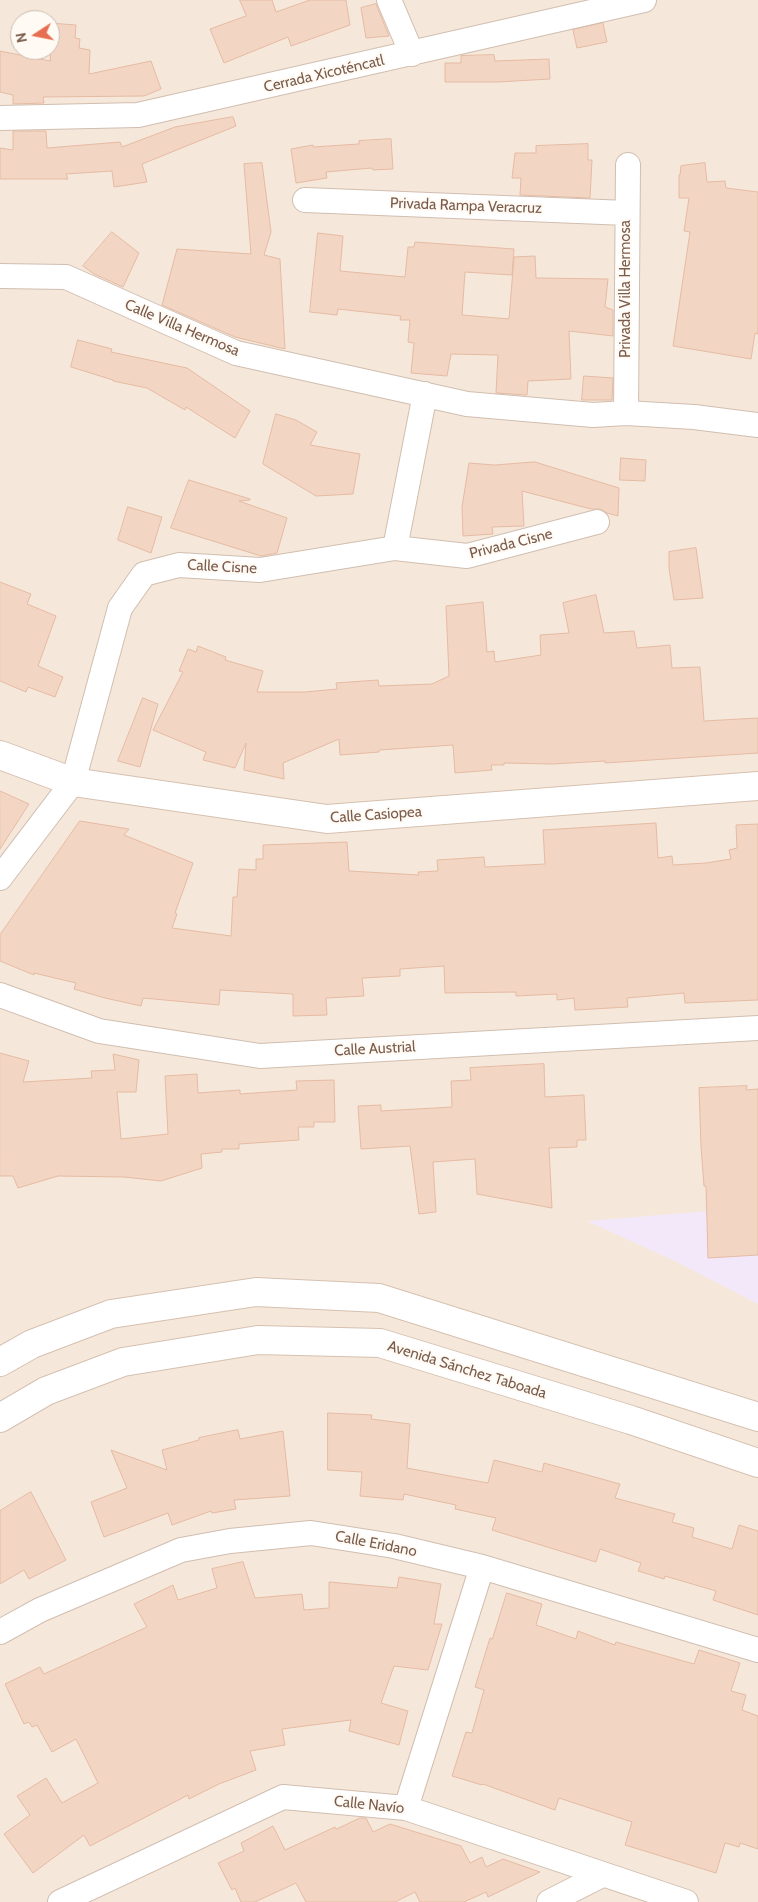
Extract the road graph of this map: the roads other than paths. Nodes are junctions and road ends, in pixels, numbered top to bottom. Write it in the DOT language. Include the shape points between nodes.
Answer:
graph roads {
  1 [pos="389,0"];
  2 [pos="644,0"];
  3 [pos="412,54"];
  4 [pos="0,118"];
  5 [pos="628,164"];
  6 [pos="305,200"];
  7 [pos="627,213"];
  8 [pos="0,276"];
  9 [pos="425,394"];
  10 [pos="626,413"];
  11 [pos="758,425"];
  12 [pos="597,522"];
  13 [pos="395,548"];
  14 [pos="0,755"];
  15 [pos="73,782"];
  16 [pos="758,786"];
  17 [pos="0,878"];
  18 [pos="0,995"];
  19 [pos="758,1028"];
  20 [pos="0,1362"];
  21 [pos="758,1417"];
  22 [pos="0,1418"];
  23 [pos="758,1462"];
  24 [pos="482,1568"];
  25 [pos="0,1632"];
  26 [pos="758,1650"];
  27 [pos="406,1808"];
  28 [pos="602,1875"];
  29 [pos="60,1902"];
  30 [pos="549,1902"];
  31 [pos="686,1902"];
  1 -- 3 [label="street"];
  2 -- 3 [label="street, Cerrada Xicoténcatl"];
  3 -- 4 [label="street, Cerrada Xicoténcatl" via="138,116"];
  5 -- 7 [label="street, Privada Villa Hermosa"];
  6 -- 7 [label="street, Privada Rampa Veracruz"];
  7 -- 10 [label="street, Privada Villa Hermosa"];
  8 -- 9 [label="street, Calle Villa Hermosa" via="66,277 236,353"];
  9 -- 10 [label="street, Calle Villa Hermosa" via="467,404 515,409 593,415"];
  9 -- 13 [label="street"];
  10 -- 11 [label="street, Calle Villa Hermosa"];
  12 -- 13 [label="street, Privada Cisne" via="467,556"];
  13 -- 15 [label="street, Calle Cisne" via="260,570 180,565 144,574 120,608"];
  14 -- 15 [label="main road, Calle Casiopea"];
  15 -- 16 [label="main road, Calle Casiopea" via="326,819"];
  15 -- 17 [label="street, Calle Cisne"];
  18 -- 19 [label="street, Calle Austrial" via="99,1031 260,1056"];
  20 -- 21 [label="main road" via="32,1344 111,1314 256,1292 378,1298"];
  22 -- 23 [label="main road, Avenida Sánchez Taboada" via="46,1391 123,1362 258,1340 380,1343"];
  24 -- 25 [label="street, Calle Eridano" via="394,1546 311,1533 230,1541 181,1550 40,1610"];
  24 -- 26 [label="street, Calle Eridano"];
  24 -- 27 [label="street"];
  27 -- 28 [label="street, Calle Navío"];
  27 -- 29 [label="street, Calle Navío" via="283,1797"];
  28 -- 30 [label="street"];
  28 -- 31 [label="street, Calle Navío"];
}
